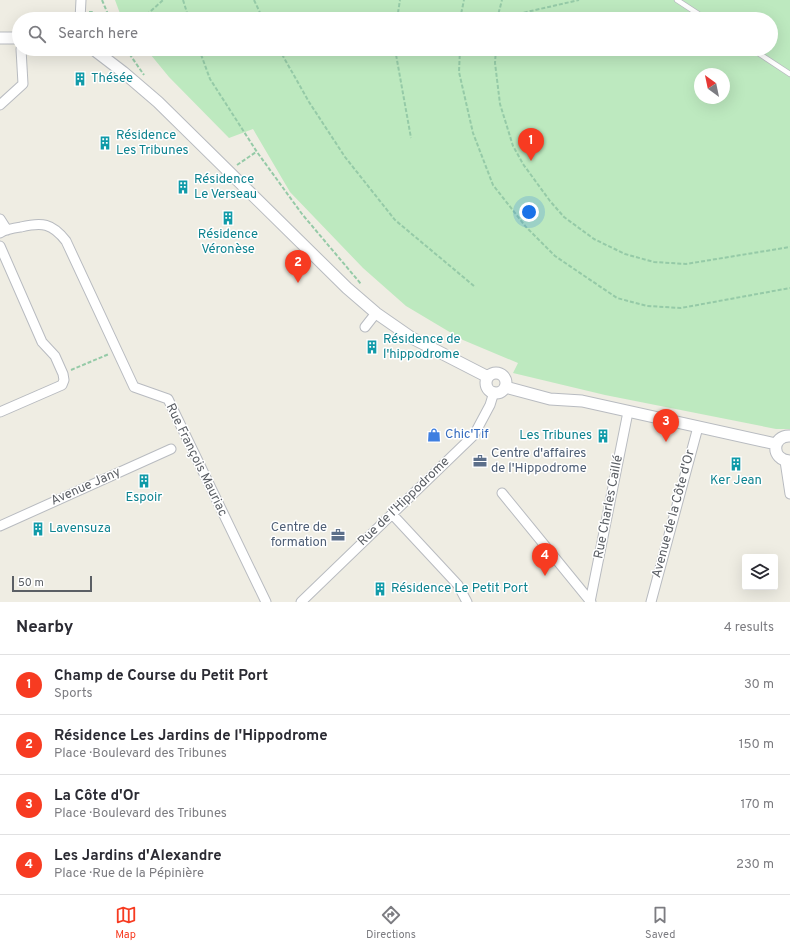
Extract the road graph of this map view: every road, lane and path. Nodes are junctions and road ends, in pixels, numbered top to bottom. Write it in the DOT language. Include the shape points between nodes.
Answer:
graph roads {
  1 [pos="81,0"];
  2 [pos="102,0"];
  3 [pos="163,0"];
  4 [pos="183,0"];
  5 [pos="254,0"];
  6 [pos="400,0"];
  7 [pos="464,0"];
  8 [pos="502,0"];
  9 [pos="579,0"];
  10 [pos="676,0"];
  11 [pos="80,12"];
  12 [pos="107,12"];
  13 [pos="150,12"];
  14 [pos="187,12"];
  15 [pos="260,12"];
  16 [pos="398,12"];
  17 [pos="461,12"];
  18 [pos="499,12"];
  19 [pos="527,12"];
  20 [pos="695,12"];
  21 [pos="0,38"];
  22 [pos="12,38"];
  23 [pos="21,56"];
  24 [pos="102,56"];
  25 [pos="202,56"];
  26 [pos="283,56"];
  27 [pos="396,56"];
  28 [pos="460,56"];
  29 [pos="496,56"];
  30 [pos="763,56"];
  31 [pos="790,74"];
  32 [pos="0,105"];
  33 [pos="411,138"];
  34 [pos="256,152"];
  35 [pos="227,171"];
  36 [pos="0,219"];
  37 [pos="4,232"];
  38 [pos="0,246"];
  39 [pos="790,247"];
  40 [pos="474,286"];
  41 [pos="364,288"];
  42 [pos="790,288"];
  43 [pos="376,313"];
  44 [pos="365,327"];
  45 [pos="117,350"];
  46 [pos="63,374"];
  47 [pos="488,378"];
  48 [pos="505,387"];
  49 [pos="494,392"];
  50 [pos="0,412"];
  51 [pos="628,412"];
  52 [pos="698,427"];
  53 [pos="790,436"];
  54 [pos="776,444"];
  55 [pos="171,449"];
  56 [pos="787,461"];
  57 [pos="502,493"];
  58 [pos="790,494"];
  59 [pos="392,514"];
  60 [pos="0,526"];
  61 [pos="266,602"];
  62 [pos="301,602"];
  63 [pos="467,602"];
  64 [pos="590,602"];
  65 [pos="651,602"];
  1 -- 11 [label="street"];
  2 -- 12 [label="path"];
  3 -- 13 [label="path"];
  4 -- 14 [label="path"];
  5 -- 15 [label="path"];
  6 -- 16 [label="path"];
  7 -- 17 [label="path"];
  8 -- 18 [label="path"];
  9 -- 19 [label="path"];
  10 -- 20 [label="lane"];
  21 -- 22 [label="street"];
  23 -- 32 [label="street" via="23,84"];
  24 -- 35 [label="street" via="158,102"];
  25 -- 34 [label="path" via="210,79"];
  26 -- 40 [label="path" via="345,157 395,220"];
  27 -- 33 [label="path"];
  28 -- 42 [label="path" via="459,72 473,133 493,184 526,227 555,256 617,298 647,306 681,308"];
  29 -- 39 [label="path" via="500,104 513,146 550,201 564,217 594,239 625,254 654,262 686,264"];
  30 -- 31 [label="lane"];
  34 -- 35 [label="path"];
  34 -- 41 [label="path" via="302,214"];
  35 -- 43 [label="street"];
  36 -- 37 [label="street"];
  37 -- 45 [label="street, Rue François Mauriac" via="42,224 60,233"];
  38 -- 46 [label="street" via="42,342 54,356"];
  43 -- 44 [label="street"];
  43 -- 47 [label="street" via="412,338"];
  45 -- 46 [label="path"];
  45 -- 61 [label="street, Rue François Mauriac" via="134,387 168,399"];
  46 -- 50 [label="street" via="62,385"];
  47 -- 48 [label="street" via="493,373 500,373 505,377"];
  47 -- 49 [label="street" via="487,386"];
  48 -- 49 [label="street" via="500,392"];
  48 -- 51 [label="street" via="550,399 582,401"];
  49 -- 59 [label="street, Rue de l'Hippodrome" via="474,435"];
  51 -- 52 [label="street"];
  51 -- 64 [label="street, Rue Charles Caillé"];
  52 -- 54 [label="street"];
  52 -- 65 [label="street, Avenue de la Côte d'Or"];
  53 -- 54 [label="street" via="782,438"];
  54 -- 56 [label="street" via="777,454"];
  55 -- 60 [label="street, Avenue Jany"];
  56 -- 58 [label="street"];
  57 -- 64 [label="street"];
  59 -- 62 [label="street, Rue de l'Hippodrome"];
  59 -- 63 [label="street" via="458,585"];
}
